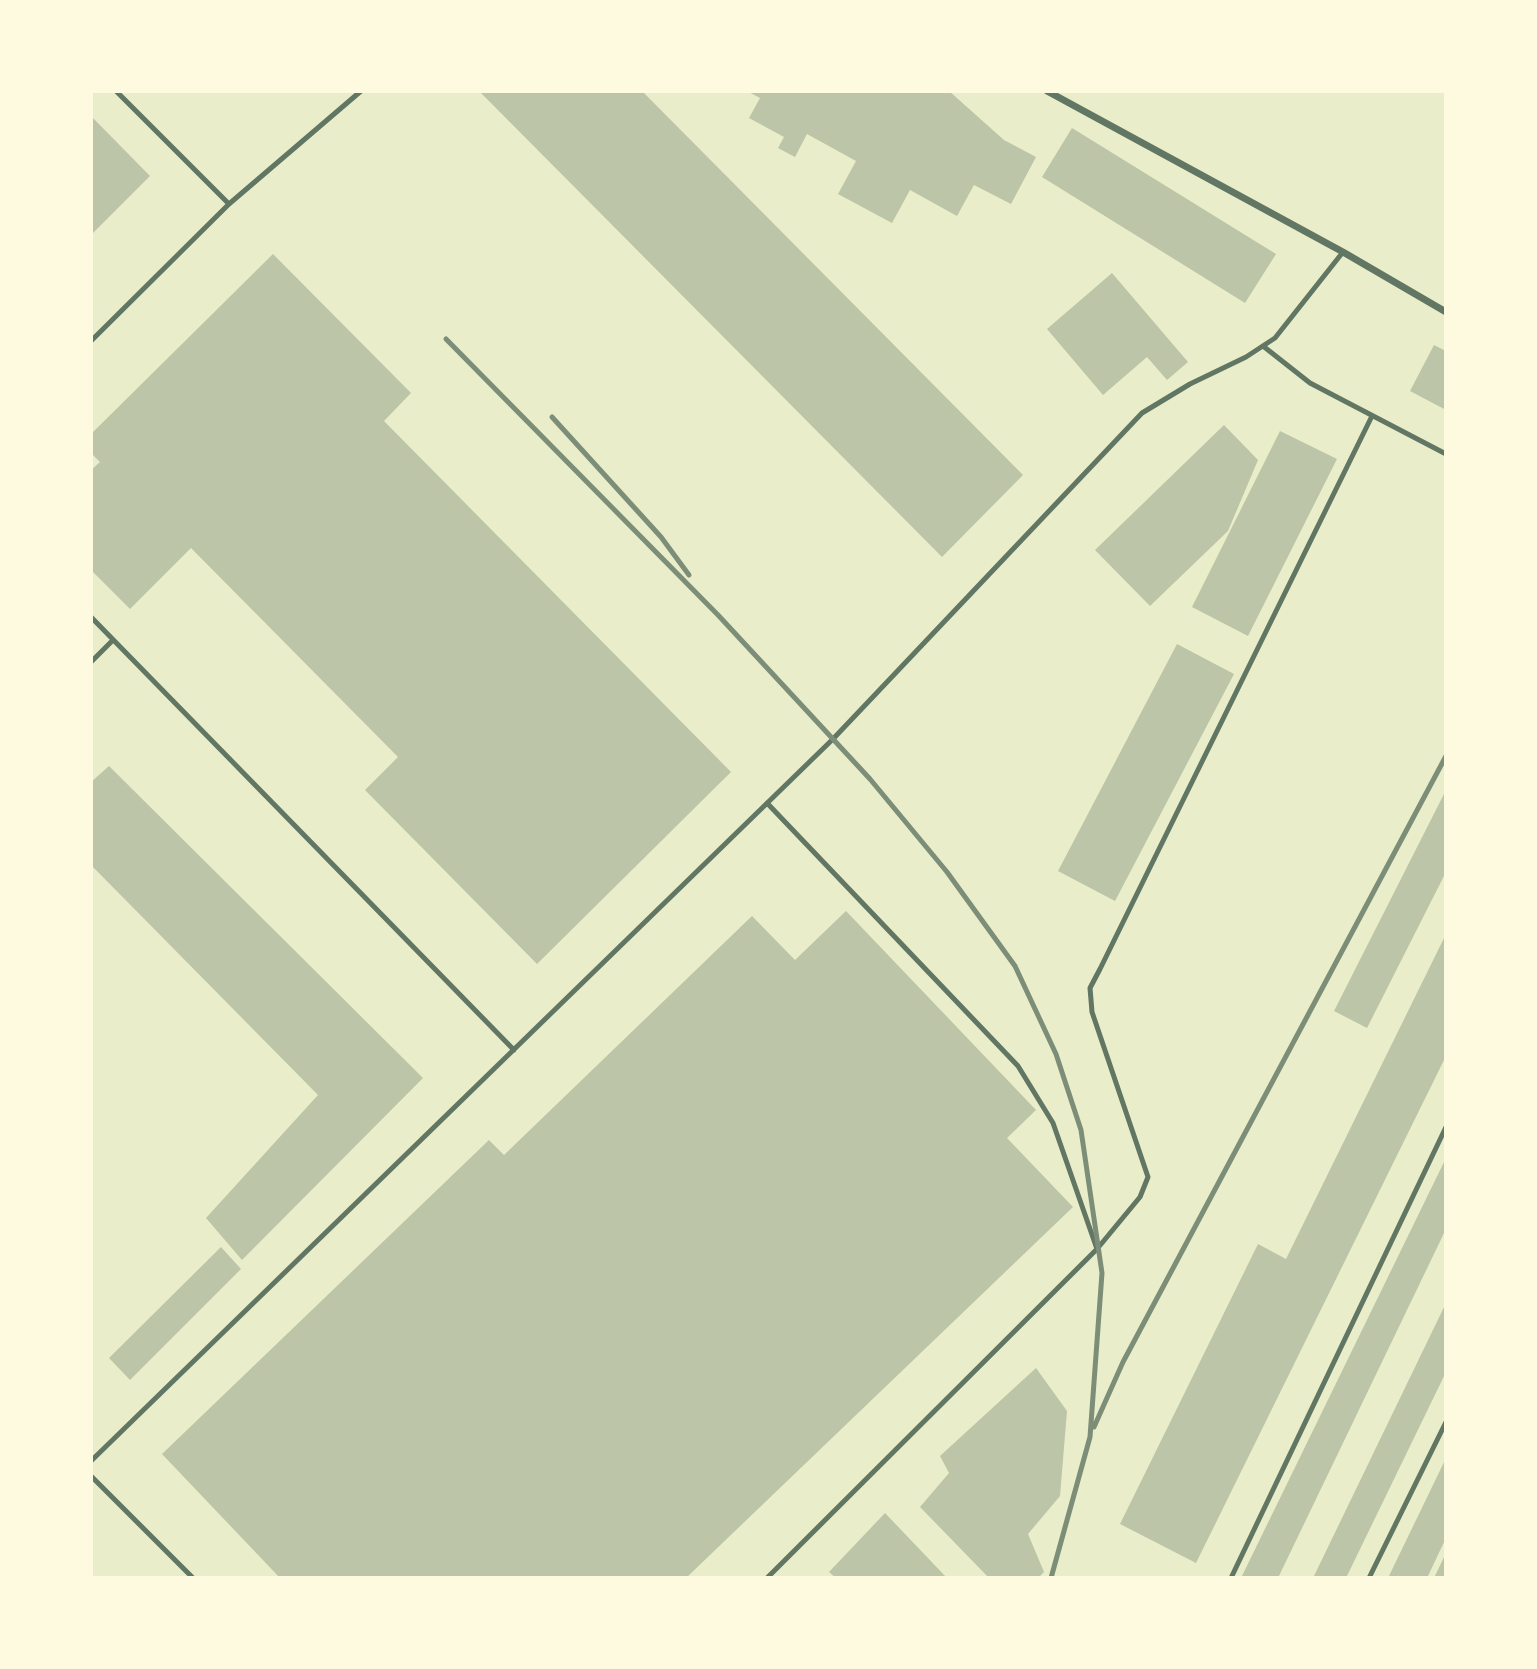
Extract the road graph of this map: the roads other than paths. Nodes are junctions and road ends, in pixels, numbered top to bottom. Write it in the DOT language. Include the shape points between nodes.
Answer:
graph roads {
  1 [pos="116,91"];
  2 [pos="361,91"];
  3 [pos="1047,91"];
  4 [pos="229,204"];
  5 [pos="1343,252"];
  6 [pos="1446,312"];
  7 [pos="91,341"];
  8 [pos="1263,345"];
  9 [pos="1372,416"];
  10 [pos="1446,454"];
  11 [pos="91,617"];
  12 [pos="113,640"];
  13 [pos="91,662"];
  14 [pos="767,803"];
  15 [pos="514,1050"];
  16 [pos="1446,1127"];
  17 [pos="1097,1249"];
  18 [pos="1446,1422"];
  19 [pos="91,1461"];
  20 [pos="91,1476"];
  21 [pos="193,1578"];
  22 [pos="767,1578"];
  23 [pos="1231,1578"];
  24 [pos="1369,1578"];
  1 -- 4 [label="lane"];
  2 -- 4 [label="lane"];
  3 -- 5 [label="street"];
  4 -- 7 [label="lane"];
  5 -- 6 [label="street"];
  5 -- 8 [label="lane" via="1275,338"];
  8 -- 9 [label="lane" via="1310,383"];
  8 -- 14 [label="lane" via="1142,413"];
  9 -- 10 [label="lane"];
  9 -- 17 [label="lane" via="1090,988 1092,1012 1148,1177 1140,1197"];
  11 -- 12 [label="lane"];
  12 -- 13 [label="lane"];
  12 -- 15 [label="lane"];
  14 -- 15 [label="lane"];
  14 -- 17 [label="lane" via="1018,1066 1053,1123"];
  15 -- 19 [label="lane"];
  16 -- 23 [label="lane"];
  17 -- 22 [label="lane"];
  18 -- 24 [label="lane"];
  20 -- 21 [label="lane"];
}
